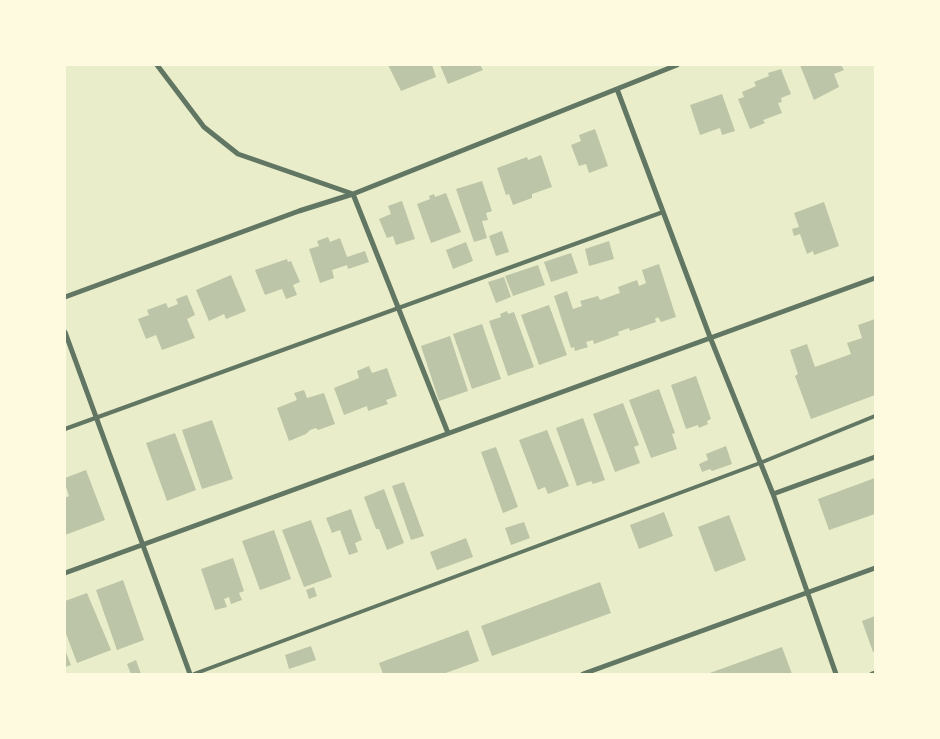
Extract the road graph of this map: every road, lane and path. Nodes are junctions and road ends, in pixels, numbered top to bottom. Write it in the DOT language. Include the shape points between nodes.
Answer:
graph roads {
  1 [pos="157,65"];
  2 [pos="677,65"];
  3 [pos="617,89"];
  4 [pos="353,194"];
  5 [pos="663,212"];
  6 [pos="875,278"];
  7 [pos="65,296"];
  8 [pos="398,307"];
  9 [pos="65,332"];
  10 [pos="710,337"];
  11 [pos="875,416"];
  12 [pos="96,417"];
  13 [pos="65,429"];
  14 [pos="448,433"];
  15 [pos="875,457"];
  16 [pos="760,462"];
  17 [pos="773,494"];
  18 [pos="143,545"];
  19 [pos="875,568"];
  20 [pos="65,573"];
  21 [pos="807,593"];
  22 [pos="192,674"];
  23 [pos="584,674"];
  24 [pos="836,674"];
  1 -- 4 [label="street" via="204,127 238,154"];
  2 -- 3 [label="street"];
  3 -- 4 [label="street"];
  3 -- 5 [label="street"];
  4 -- 7 [label="street"];
  4 -- 8 [label="street"];
  5 -- 8 [label="lane"];
  5 -- 10 [label="street"];
  6 -- 10 [label="street"];
  8 -- 12 [label="lane"];
  8 -- 14 [label="street"];
  9 -- 12 [label="street"];
  10 -- 14 [label="street"];
  10 -- 16 [label="street"];
  11 -- 16 [label="lane"];
  12 -- 13 [label="lane"];
  12 -- 18 [label="street"];
  14 -- 18 [label="street"];
  15 -- 17 [label="street"];
  16 -- 17 [label="street"];
  16 -- 22 [label="lane"];
  17 -- 21 [label="street"];
  18 -- 20 [label="street"];
  18 -- 22 [label="street"];
  19 -- 21 [label="street"];
  21 -- 23 [label="street"];
  21 -- 24 [label="street"];
}
